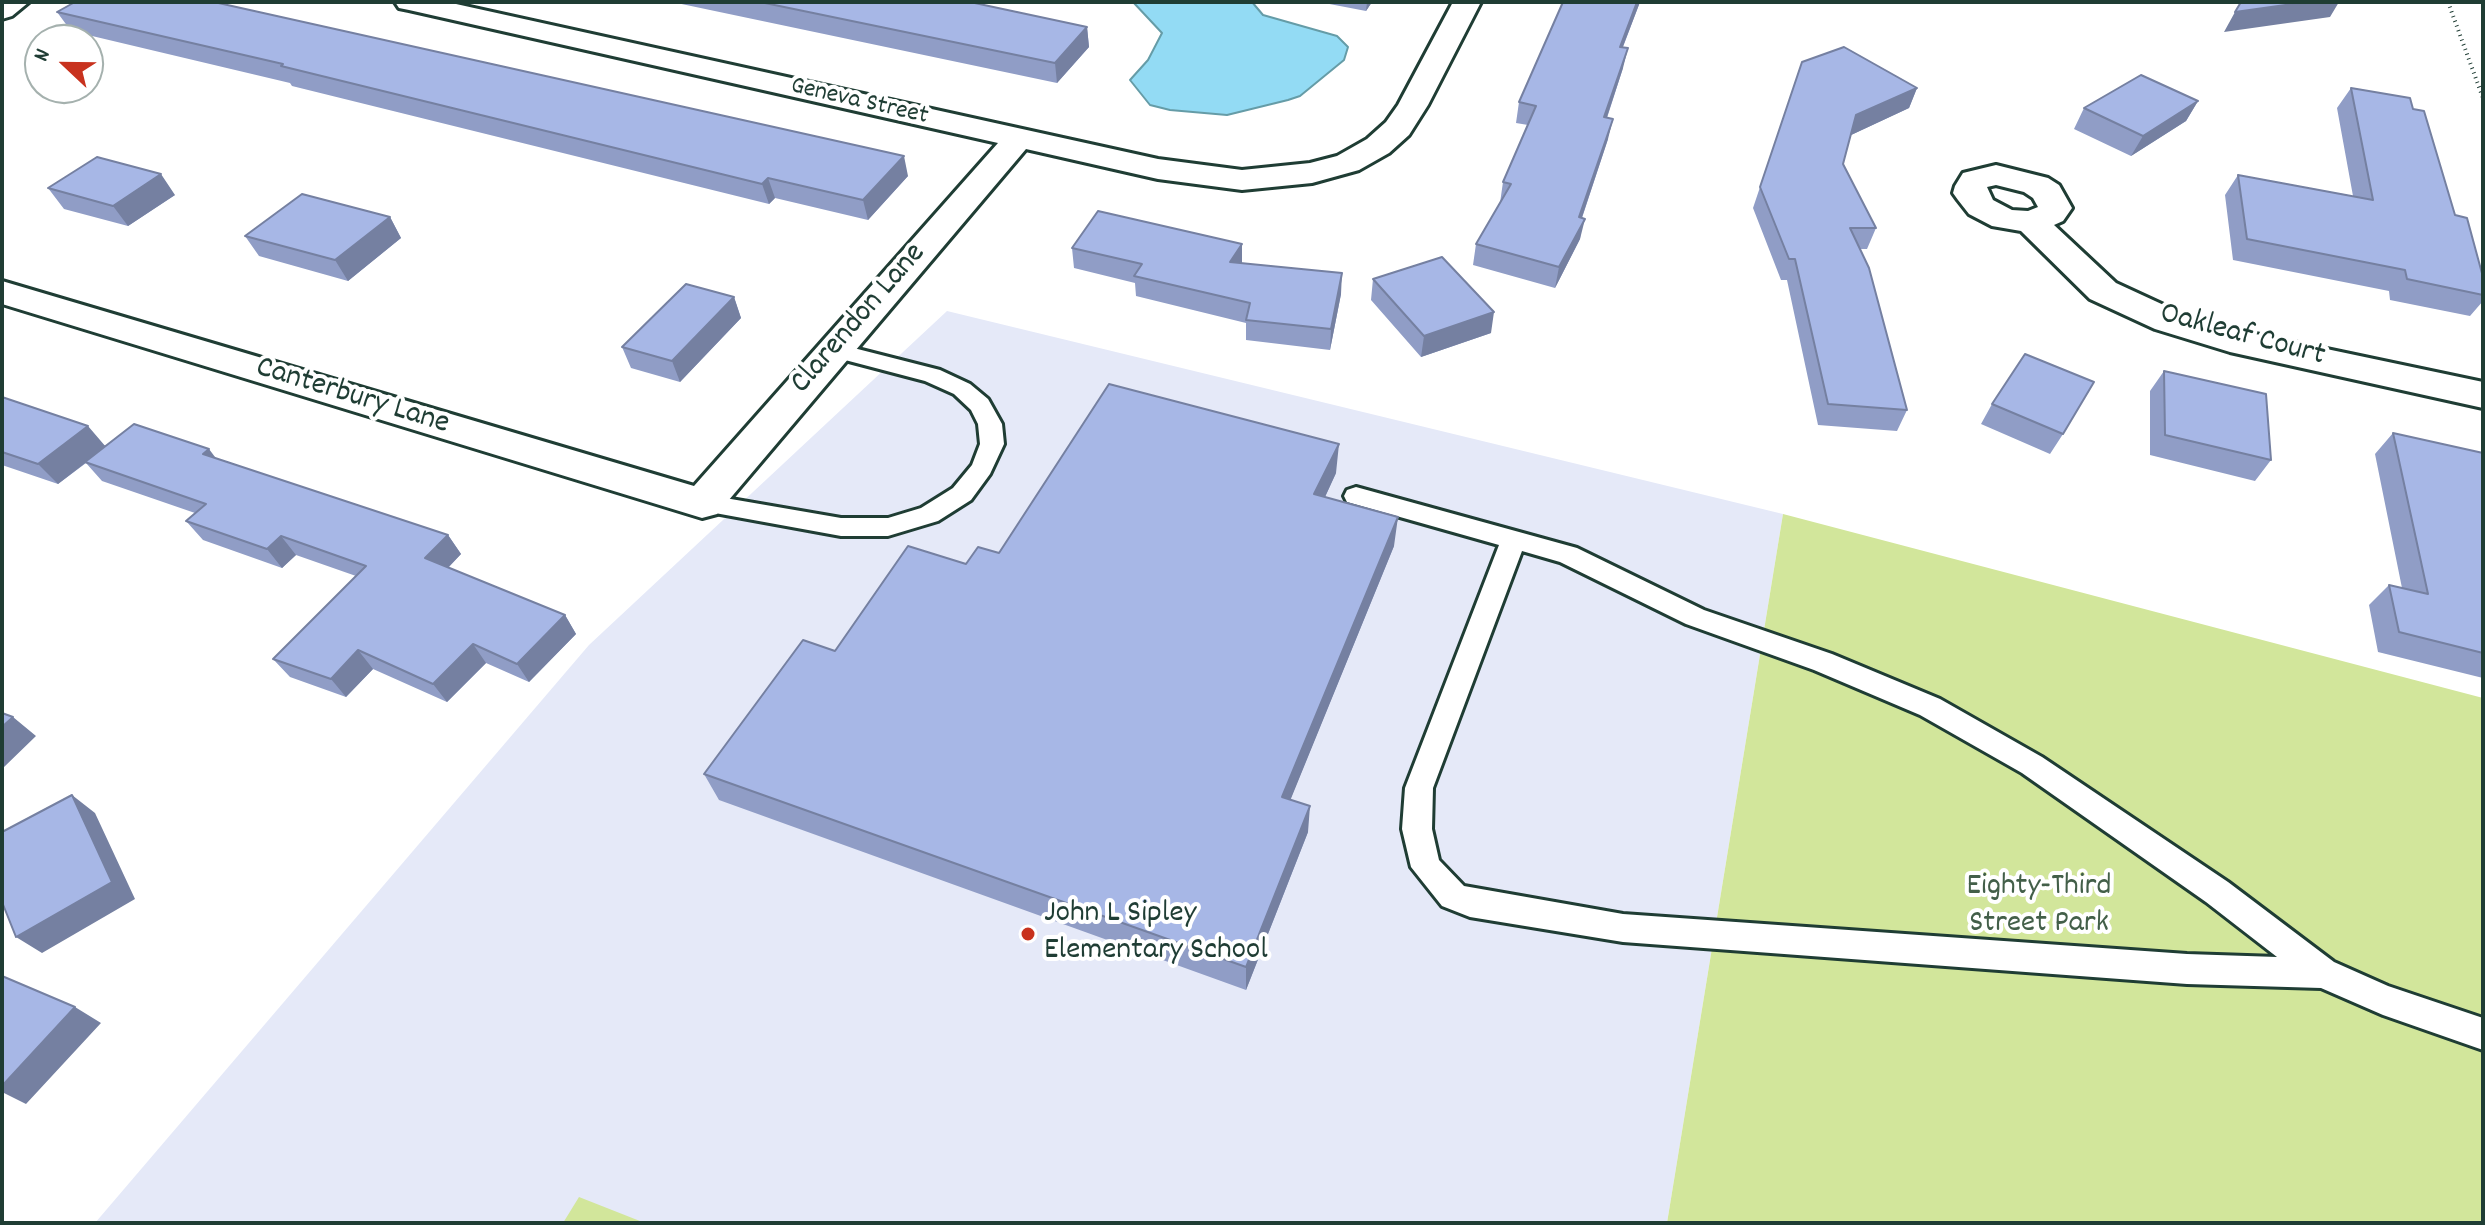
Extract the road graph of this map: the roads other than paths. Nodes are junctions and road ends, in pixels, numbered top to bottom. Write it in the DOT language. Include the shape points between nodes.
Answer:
graph roads {
  1 [pos="15,2"];
  2 [pos="409,2"];
  3 [pos="1467,2"];
  4 [pos="2,10"];
  5 [pos="1019,138"];
  6 [pos="2031,222"];
  7 [pos="2,292"];
  8 [pos="834,350"];
  9 [pos="2483,395"];
  10 [pos="1356,496"];
  11 [pos="702,503"];
  12 [pos="1514,539"];
  13 [pos="2323,973"];
  14 [pos="2483,1034"];
  1 -- 4 [label="street"];
  2 -- 5 [label="street, Geneva Street"];
  3 -- 5 [label="street, Geneva Street" via="1398,128 1348,163 1312,173 1242,180 1158,169"];
  5 -- 8 [label="street, Clarendon Lane"];
  6 -- 9 [label="street, Oakleaf Court" via="2103,291 2168,321 2243,343"];
  7 -- 11 [label="street, Canterbury Lane"];
  8 -- 11 [label="street, Clarendon Lane"];
  8 -- 11 [label="lane" via="932,375 962,389 980,405 992,444 962,494 929,515 888,527 841,527"];
  10 -- 12 [label="lane"];
  12 -- 13 [label="lane" via="1568,555 1695,617 1823,662 1982,734 2217,892"];
  12 -- 13 [label="lane" via="1419,788 1417,829 1426,867 1453,896 1623,928 2157,967"];
  13 -- 14 [label="lane" via="2395,1005"];
}
